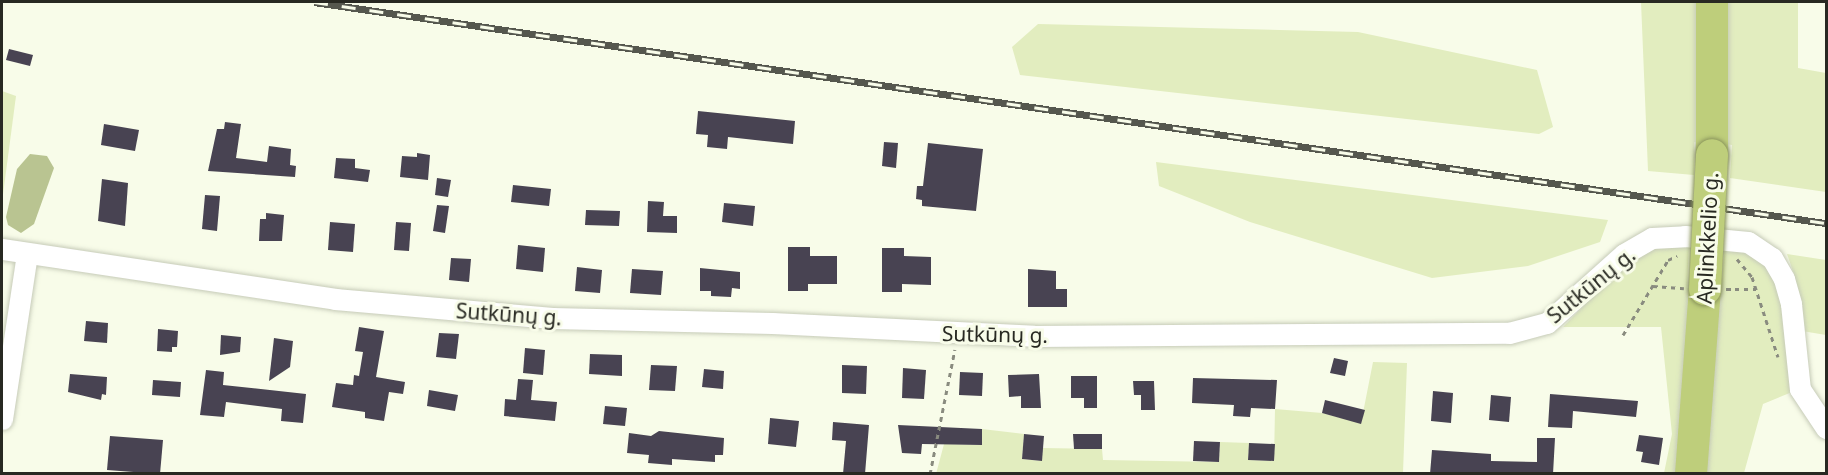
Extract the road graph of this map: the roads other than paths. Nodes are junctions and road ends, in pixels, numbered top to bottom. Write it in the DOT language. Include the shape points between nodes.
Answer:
graph roads {
  1 [pos="1712,2"];
  2 [pos="2,249"];
  3 [pos="27,254"];
  4 [pos="2,419"];
  5 [pos="1827,428"];
  6 [pos="1691,474"];
  1 -- 6 [label="highway, Aplinkkelio g., bridge" via="1712,155"];
  2 -- 3 [label="street, Sutkūnų g."];
  3 -- 4 [label="street"];
  3 -- 5 [label="street, Sutkūnų g." via="335,299 467,312 958,334 1509,333 1547,323 1624,254 1652,238 1685,236 1748,242 1772,258 1784,279 1791,304 1800,389"];
}
